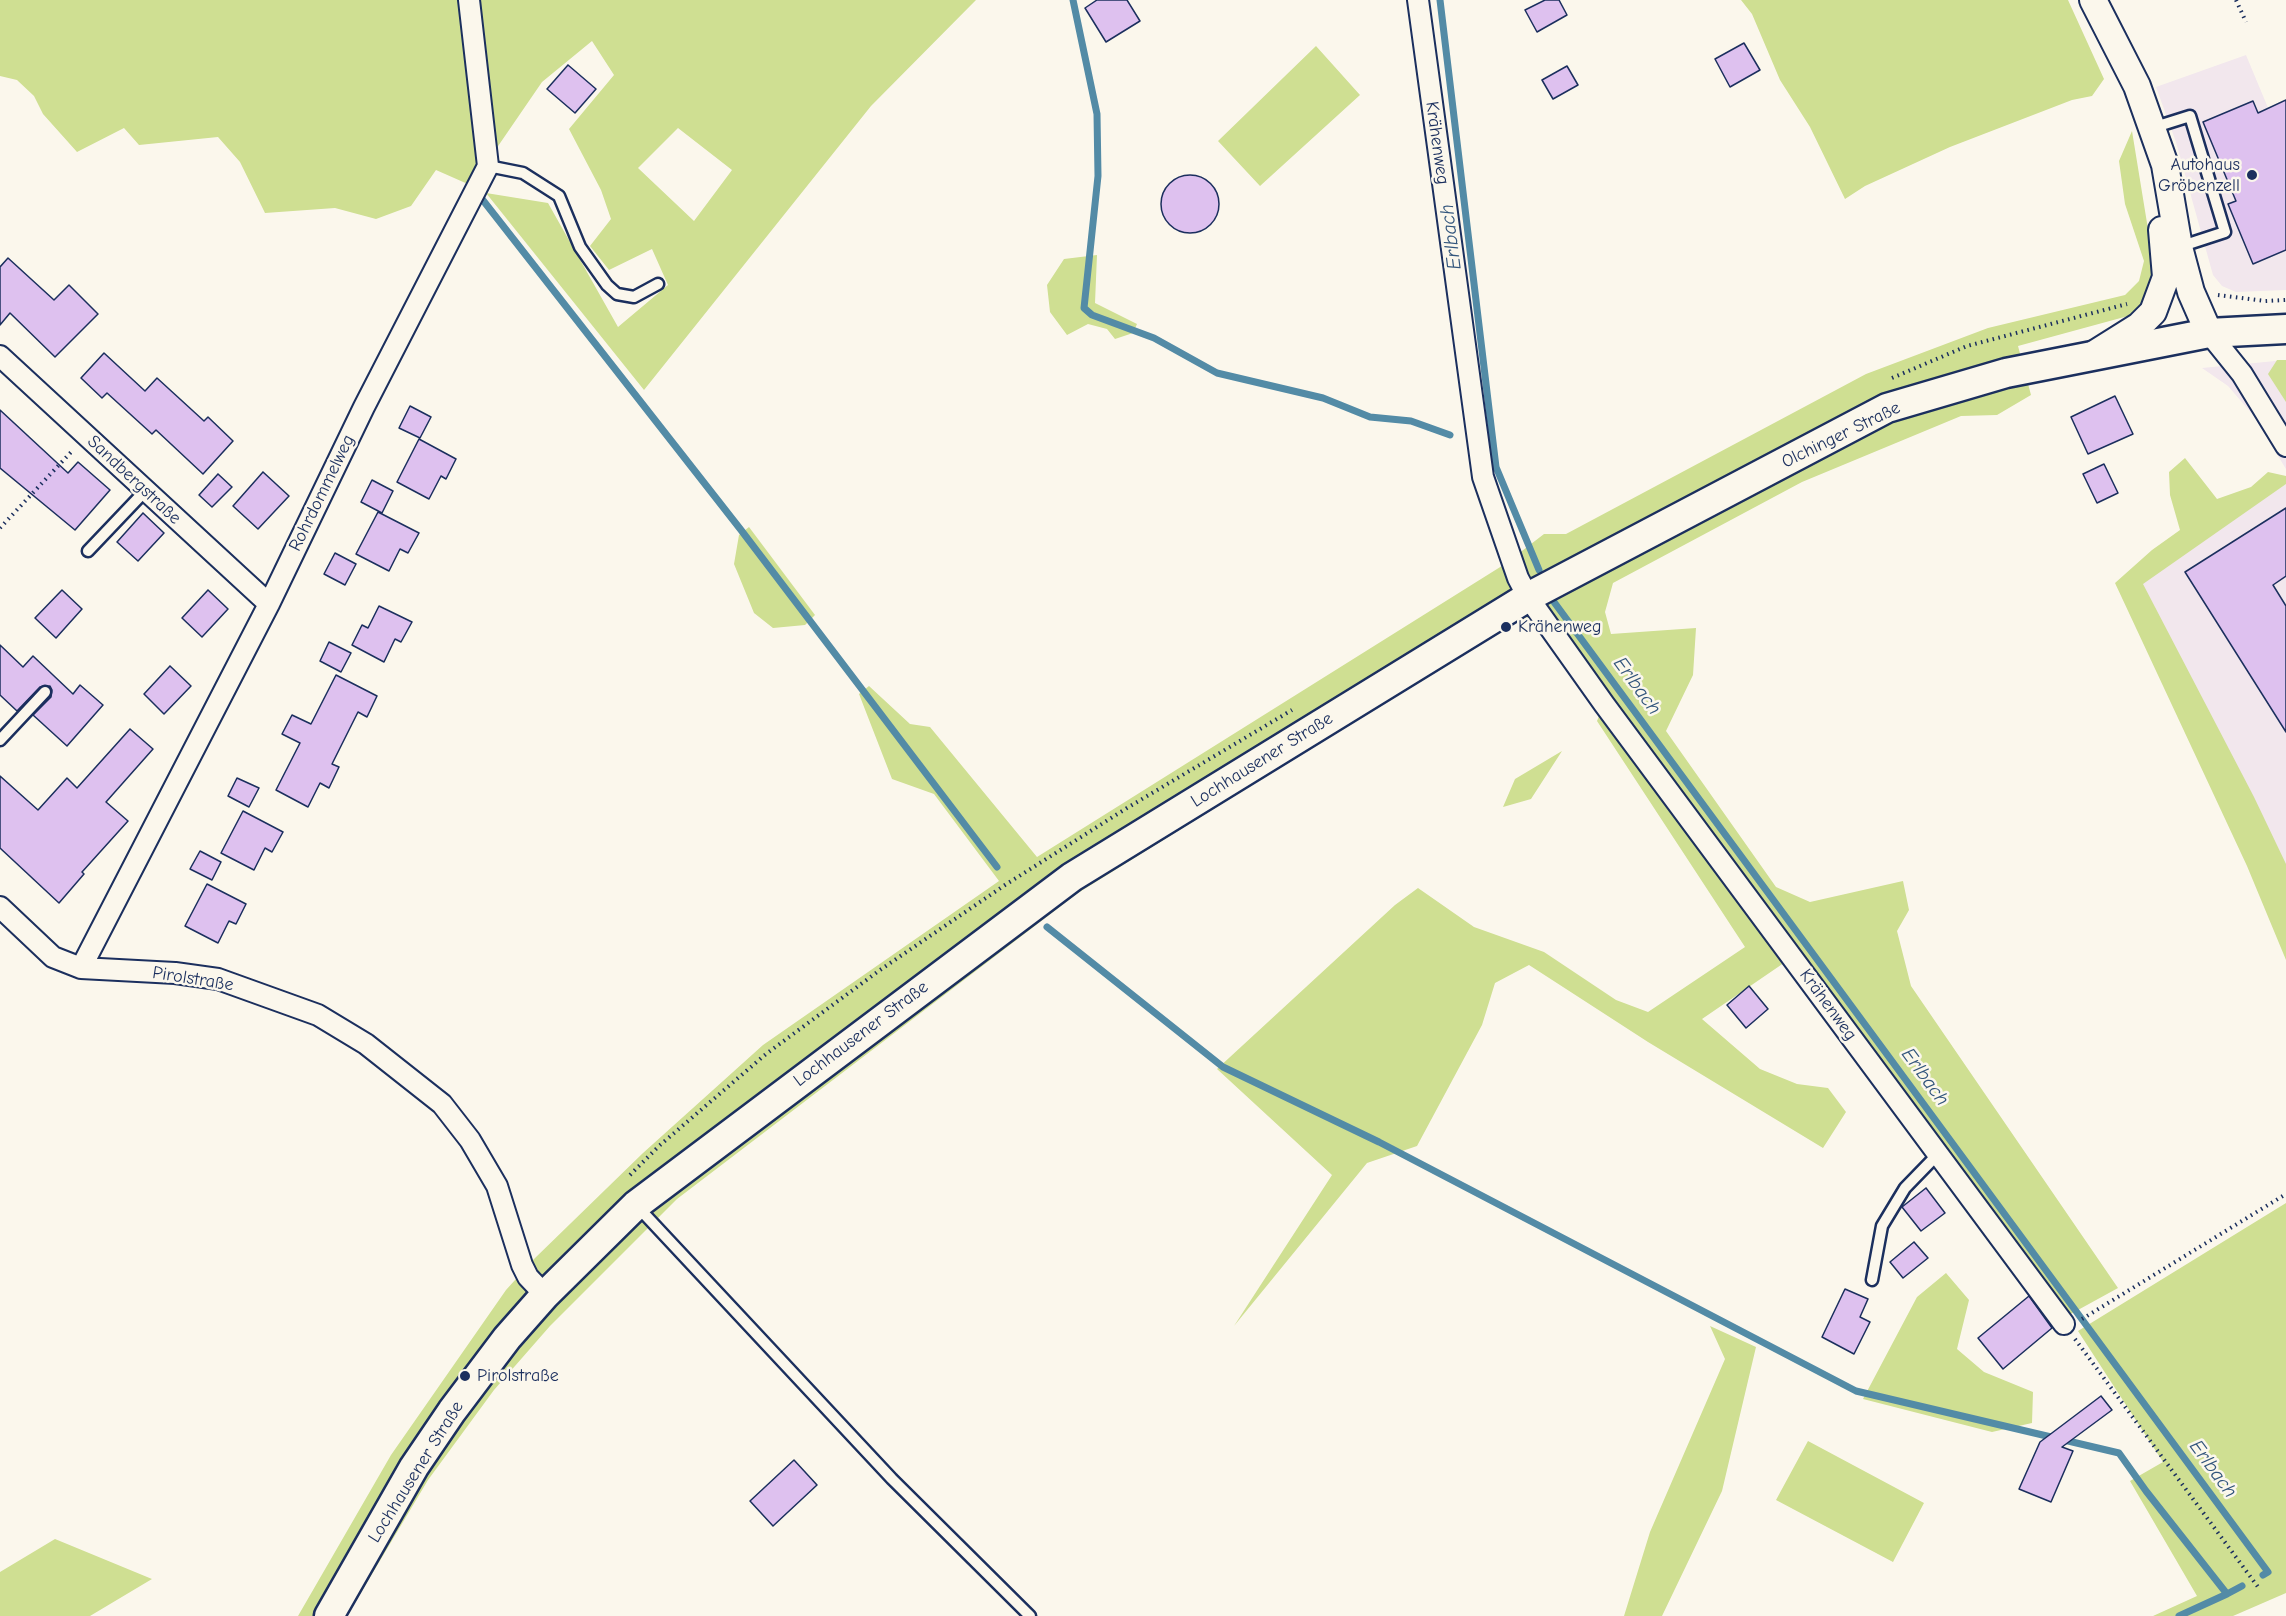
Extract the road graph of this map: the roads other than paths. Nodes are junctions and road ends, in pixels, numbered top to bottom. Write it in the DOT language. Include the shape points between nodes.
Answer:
graph roads {
  1 [pos="470,0"];
  2 [pos="1418,0"];
  3 [pos="2093,0"];
  4 [pos="2152,128"];
  5 [pos="488,166"];
  6 [pos="2179,247"];
  7 [pos="658,284"];
  8 [pos="2286,329"];
  9 [pos="2209,333"];
  10 [pos="0,356"];
  11 [pos="2090,357"];
  12 [pos="2286,446"];
  13 [pos="146,490"];
  14 [pos="88,551"];
  15 [pos="1528,597"];
  16 [pos="269,604"];
  17 [pos="45,692"];
  18 [pos="0,740"];
  19 [pos="0,907"];
  20 [pos="81,968"];
  21 [pos="1938,1154"];
  22 [pos="636,1205"];
  23 [pos="1872,1280"];
  24 [pos="544,1295"];
  25 [pos="2071,1323"];
  26 [pos="329,1616"];
  27 [pos="1030,1616"];
  1 -- 5 [label="street"];
  2 -- 15 [label="street, Krähenweg" via="1483,477"];
  3 -- 4 [label="street" via="2137,86"];
  4 -- 6 [label="street" via="2165,165"];
  4 -- 6 [label="lane" via="2190,116 2225,232"];
  4 -- 11 [label="street" via="2166,277 2154,312"];
  5 -- 7 [label="lane" via="523,173 559,196 580,247 617,294 634,297"];
  5 -- 16 [label="street, Rohrdommelweg" via="364,407"];
  6 -- 9 [label="street" via="2191,292"];
  8 -- 9 [label="main road, Olchinger Straße"];
  9 -- 11 [label="main road, Olchinger Straße"];
  9 -- 12 [label="street" via="2242,374"];
  10 -- 13 [label="street, Sandbergstraße"];
  11 -- 15 [label="main road, Olchinger Straße" via="2006,374 1887,408"];
  13 -- 14 [label="lane"];
  13 -- 16 [label="street, Sandbergstraße"];
  15 -- 21 [label="street, Krähenweg"];
  15 -- 22 [label="main road, Lochhausener Straße" via="1072,877"];
  16 -- 20 [label="street, Rohrdommelweg"];
  17 -- 18 [label="lane"];
  19 -- 20 [label="street, Pirolstraße" via="53,957"];
  20 -- 24 [label="street, Pirolstraße" via="218,979 318,1015 366,1044 442,1104 470,1140 497,1186 522,1265"];
  21 -- 23 [label="lane" via="1905,1188 1882,1226"];
  21 -- 25 [label="street, Krähenweg"];
  22 -- 24 [label="main road, Lochhausener Straße"];
  22 -- 27 [label="lane" via="892,1479"];
  24 -- 26 [label="main road, Lochhausener Straße" via="507,1338 414,1467"];
}
